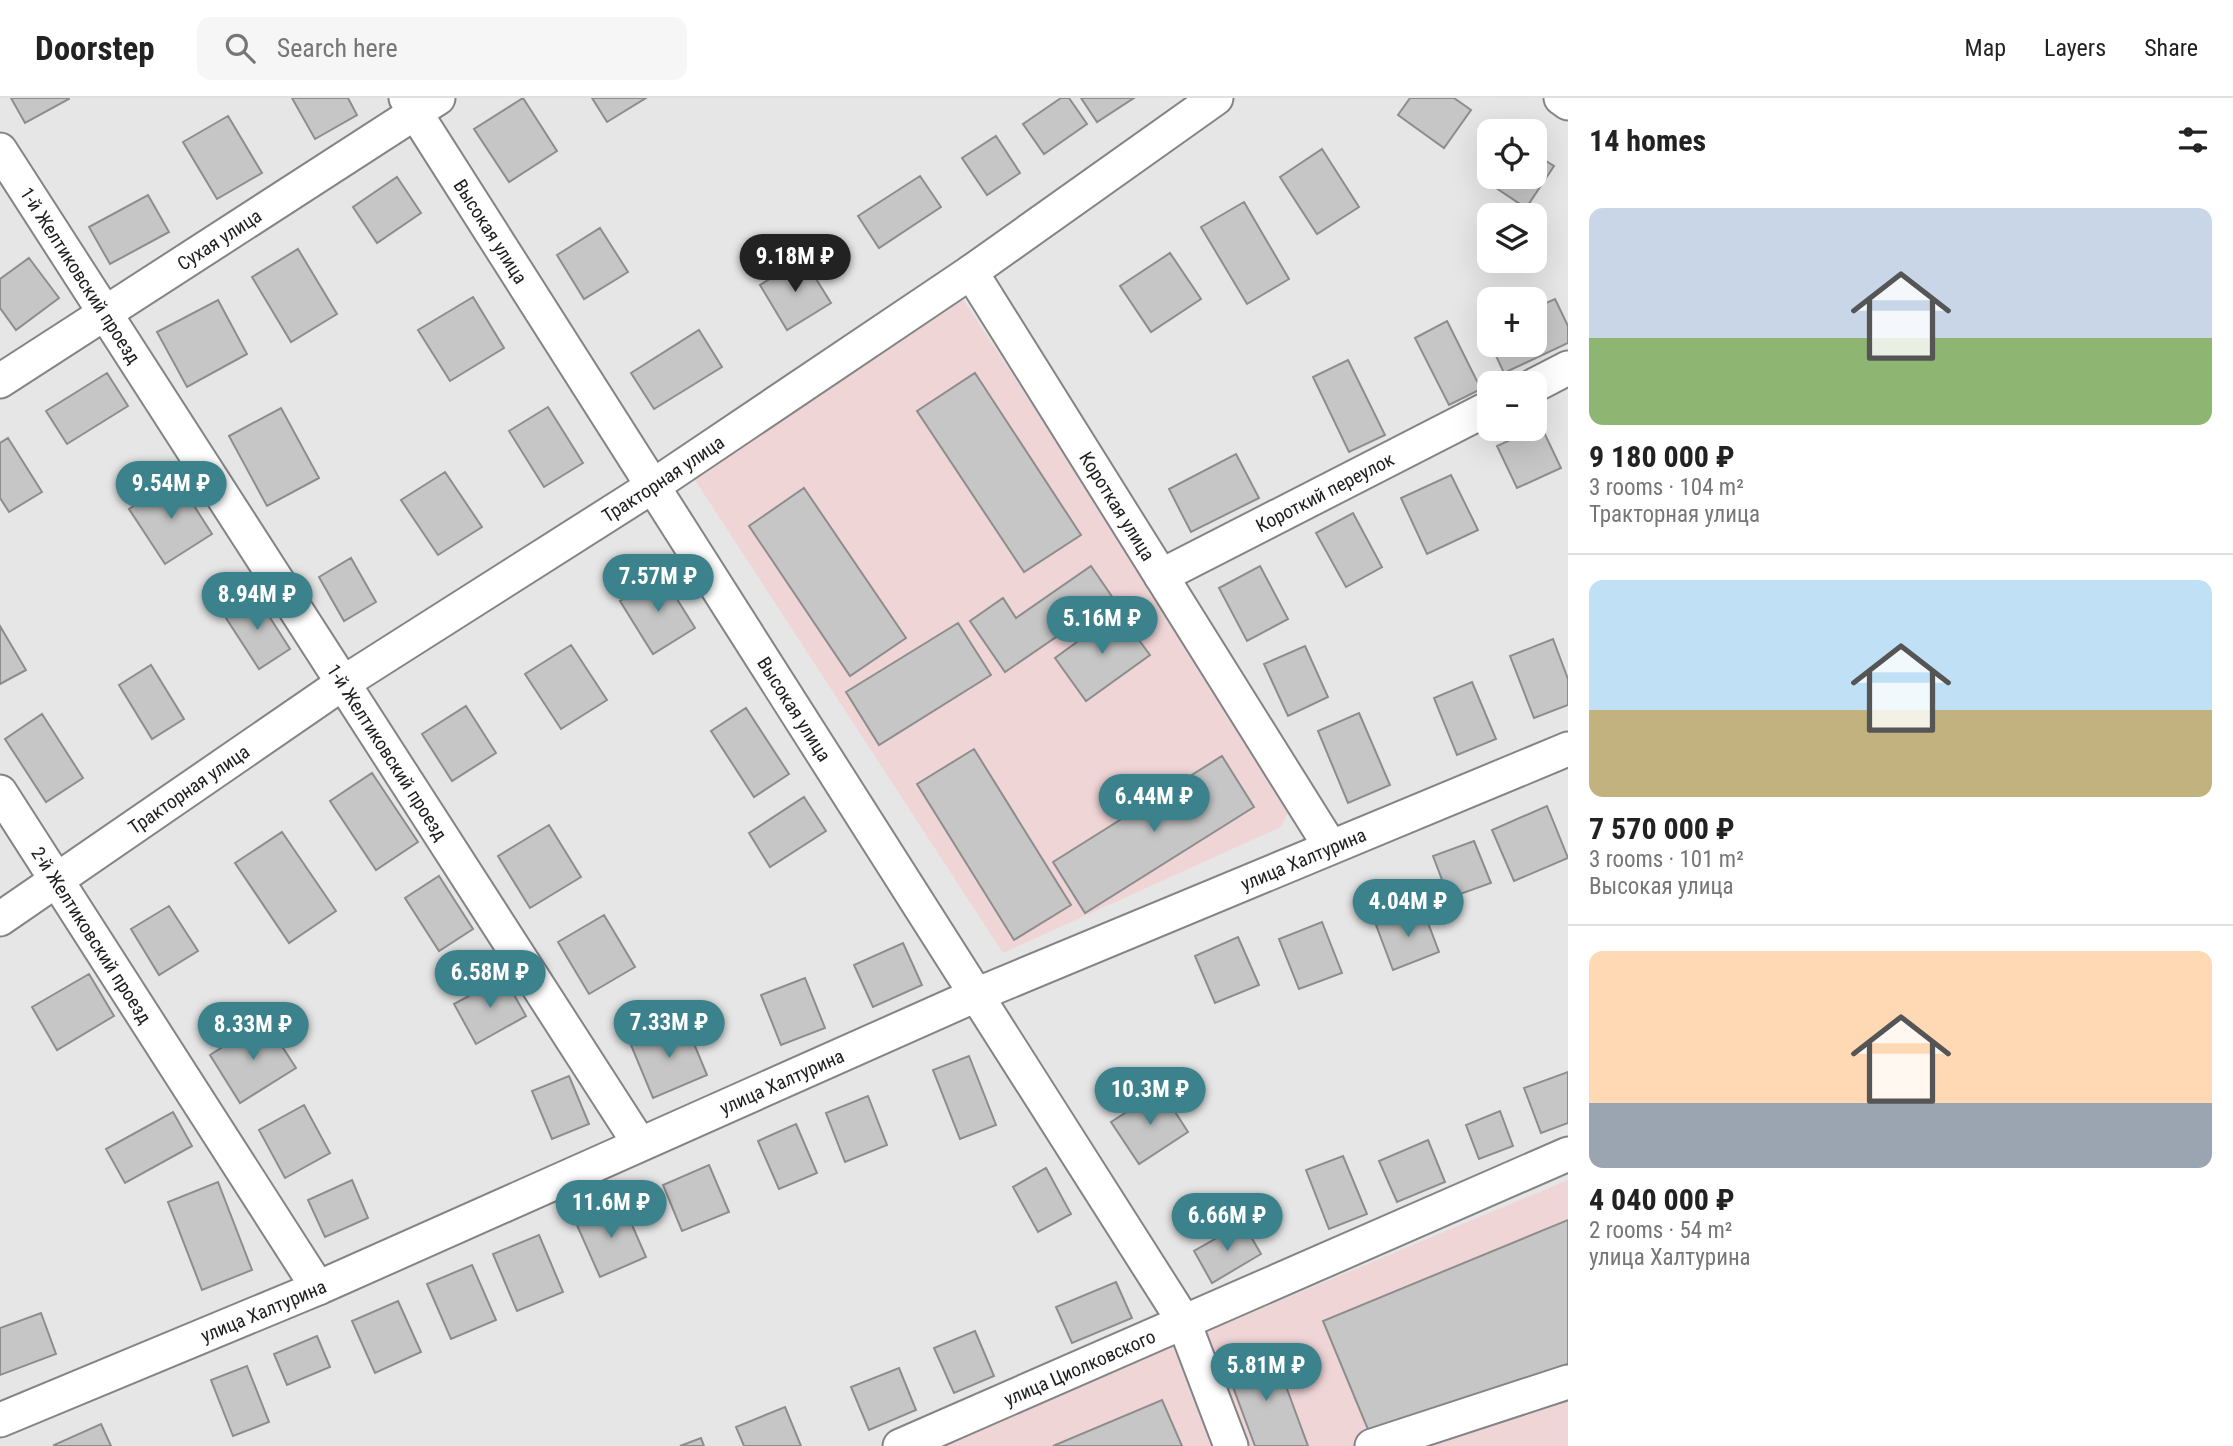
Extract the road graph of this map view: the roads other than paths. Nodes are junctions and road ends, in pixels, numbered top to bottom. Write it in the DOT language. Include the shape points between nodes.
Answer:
graph roads {
  1 [pos="1216,98"];
  2 [pos="1561,98"];
  3 [pos="420,103"];
  4 [pos="1568,103"];
  5 [pos="0,150"];
  6 [pos="971,272"];
  7 [pos="105,313"];
  8 [pos="1568,368"];
  9 [pos="1547,379"];
  10 [pos="0,381"];
  11 [pos="1477,414"];
  12 [pos="653,486"];
  13 [pos="1161,576"];
  14 [pos="343,683"];
  15 [pos="1568,750"];
  16 [pos="0,792"];
  17 [pos="1330,846"];
  18 [pos="57,880"];
  19 [pos="0,919"];
  20 [pos="976,995"];
  21 [pos="639,1143"];
  22 [pos="1568,1154"];
  23 [pos="318,1288"];
  24 [pos="1183,1320"];
  25 [pos="1568,1382"];
  26 [pos="0,1420"];
  27 [pos="900,1446"];
  28 [pos="1231,1446"];
  29 [pos="1371,1446"];
  1 -- 6 [label="street, Тракторная улица"];
  2 -- 4 [label="street"];
  3 -- 7 [label="street, Сухая улица"];
  3 -- 12 [label="street, Высокая улица"];
  5 -- 7 [label="street, 1-й Желтиковский проезд"];
  6 -- 12 [label="street, Тракторная улица"];
  6 -- 13 [label="street, Короткая улица"];
  7 -- 10 [label="street, Сухая улица"];
  7 -- 14 [label="street, 1-й Желтиковский проезд"];
  8 -- 9 [label="street"];
  11 -- 13 [label="street, Короткий переулок"];
  12 -- 14 [label="street, Тракторная улица"];
  12 -- 20 [label="street, Высокая улица"];
  13 -- 17 [label="street, Короткая улица"];
  14 -- 18 [label="street, Тракторная улица"];
  14 -- 21 [label="street, 1-й Желтиковский проезд"];
  15 -- 17 [label="street, улица Халтурина"];
  16 -- 18 [label="street, 2-й Желтиковский проезд"];
  17 -- 20 [label="street, улица Халтурина"];
  18 -- 19 [label="street, Тракторная улица"];
  18 -- 23 [label="street, 2-й Желтиковский проезд"];
  20 -- 21 [label="street, улица Халтурина"];
  20 -- 24 [label="street, Высокая улица"];
  21 -- 23 [label="street, улица Халтурина"];
  22 -- 24 [label="street, улица Циолковского"];
  23 -- 26 [label="street, улица Халтурина"];
  24 -- 27 [label="street, улица Циолковского"];
  24 -- 28 [label="street, Высокая улица"];
  25 -- 29 [label="street"];
}
